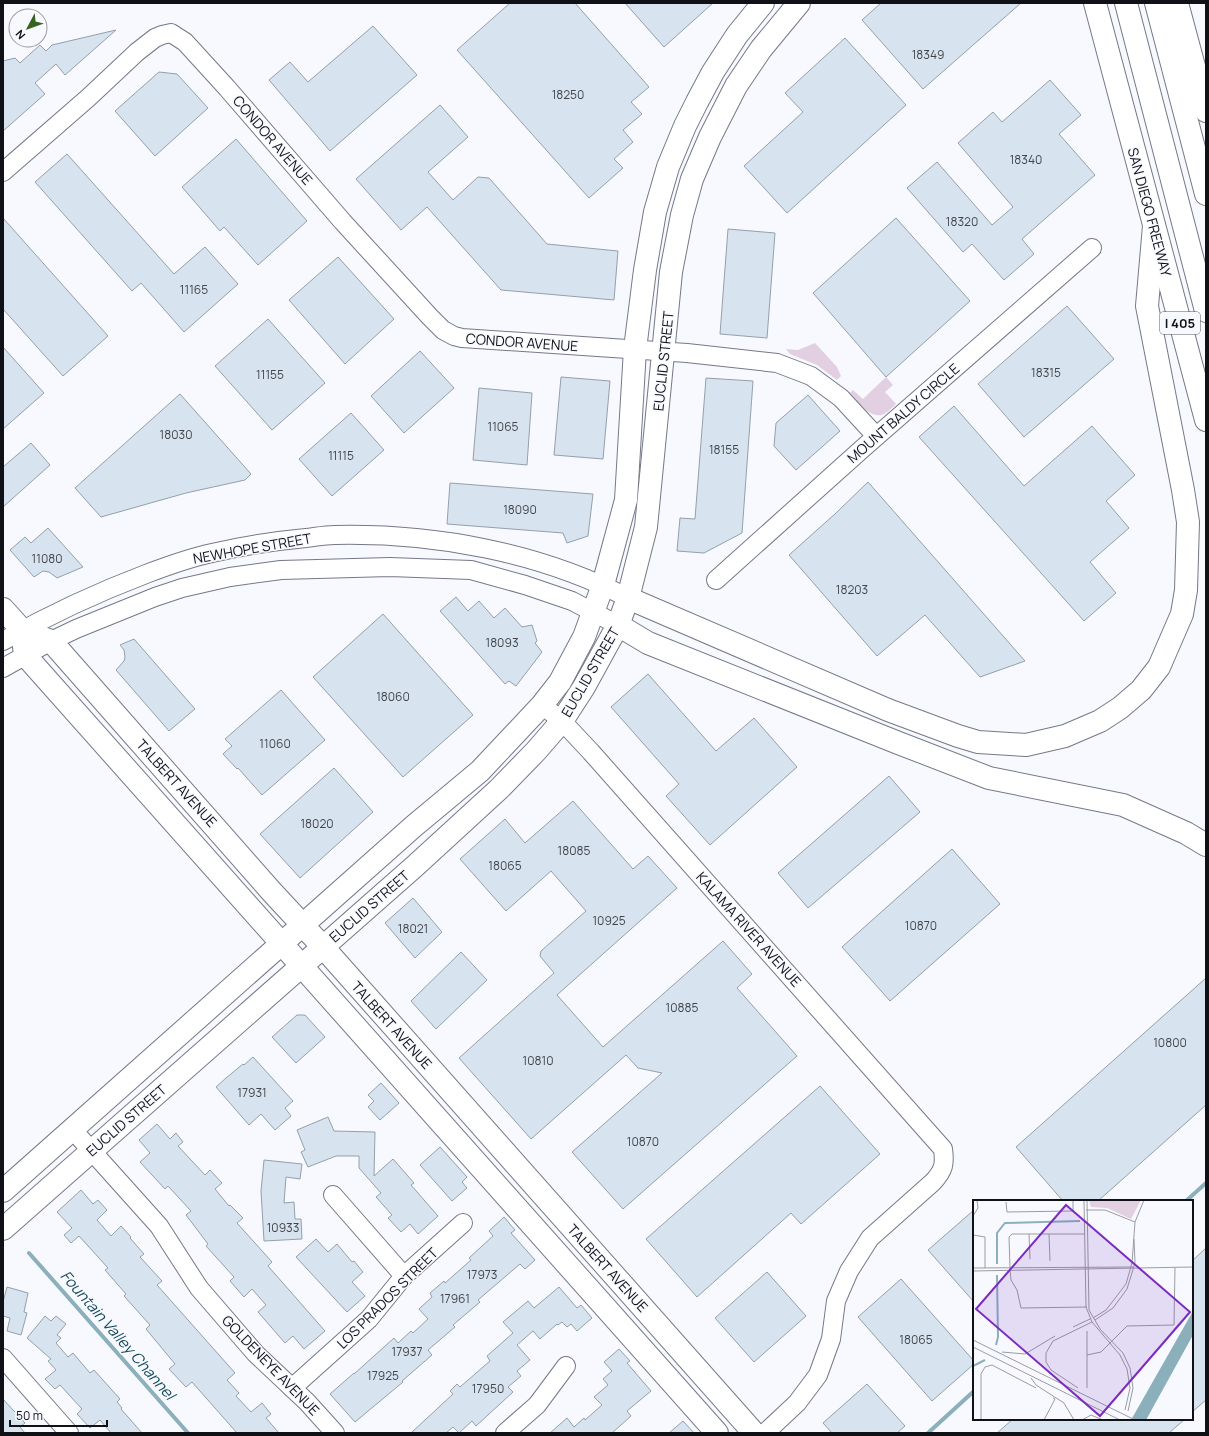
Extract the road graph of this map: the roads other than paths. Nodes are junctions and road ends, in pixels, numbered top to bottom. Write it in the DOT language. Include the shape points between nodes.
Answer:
graph roads {
  1 [pos="763,3"];
  2 [pos="799,3"];
  3 [pos="1096,3"];
  4 [pos="1126,3"];
  5 [pos="1156,3"];
  6 [pos="1177,3"];
  7 [pos="1206,111"];
  8 [pos="3,172"];
  9 [pos="1206,194"];
  10 [pos="1154,226"];
  11 [pos="1092,248"];
  12 [pos="1206,311"];
  13 [pos="635,349"];
  14 [pos="664,351"];
  15 [pos="1206,420"];
  16 [pos="876,436"];
  17 [pos="716,580"];
  18 [pos="603,585"];
  19 [pos="628,598"];
  20 [pos="3,609"];
  21 [pos="594,613"];
  22 [pos="618,626"];
  23 [pos="22,630"];
  24 [pos="3,641"];
  25 [pos="51,641"];
  26 [pos="24,655"];
  27 [pos="3,668"];
  28 [pos="542,705"];
  29 [pos="562,721"];
  30 [pos="1206,845"];
  31 [pos="303,924"];
  32 [pos="281,943"];
  33 [pos="323,947"];
  34 [pos="301,966"];
  35 [pos="72,1129"];
  36 [pos="91,1151"];
  37 [pos="3,1190"];
  38 [pos="333,1195"];
  39 [pos="463,1223"];
  40 [pos="3,1229"];
  41 [pos="404,1276"];
  42 [pos="3,1358"];
  43 [pos="566,1366"];
  44 [pos="292,1388"];
  45 [pos="69,1433"];
  46 [pos="336,1433"];
  47 [pos="505,1433"];
  48 [pos="717,1433"];
  49 [pos="754,1433"];
  50 [pos="765,1433"];
  1 -- 13 [label="main road, EUCLID STREET" via="712,72 684,126 668,167 655,212"];
  2 -- 14 [label="main road, EUCLID STREET" via="761,49 736,86 692,179 671,272"];
  3 -- 10 [label="main road, SAN DIEGO FREEWAY / I 405"];
  4 -- 12 [label="main road"];
  5 -- 9 [label="main road"];
  6 -- 7 [label="main road"];
  8 -- 13 [label="street, CONDOR AVENUE" via="155,38 171,33 185,42 343,222 443,330 454,336 471,339"];
  10 -- 15 [label="main road, SAN DIEGO FREEWAY / I 405"];
  10 -- 19 [label="main road" via="1147,306 1188,522 1186,590 1182,614 1159,667 1141,690 1120,708 1100,721 1065,736 1026,745 978,742 888,710"];
  11 -- 16 [label="street, MOUNT BALDY CIRCLE"];
  13 -- 14 [label="street, CONDOR AVENUE"];
  13 -- 18 [label="main road, EUCLID STREET" via="626,500"];
  14 -- 16 [label="street, CONDOR AVENUE" via="777,363 790,367 811,376 841,398"];
  14 -- 19 [label="main road, EUCLID STREET" via="646,527"];
  16 -- 17 [label="street, MOUNT BALDY CIRCLE"];
  18 -- 19 [label="street, NEWHOPE STREET"];
  18 -- 21 [label="main road, EUCLID STREET"];
  18 -- 23 [label="street, NEWHOPE STREET" via="534,560 494,550 415,538 334,535 280,540 183,561 114,586"];
  19 -- 22 [label="main road, EUCLID STREET"];
  20 -- 23 [label="main road, TALBERT AVENUE"];
  21 -- 22 [label="street, NEWHOPE STREET"];
  21 -- 25 [label="street, NEWHOPE STREET" via="572,600 471,570 390,567 281,570 230,577 182,588"];
  21 -- 28 [label="main road, EUCLID STREET" via="560,682"];
  22 -- 29 [label="main road, EUCLID STREET" via="584,688"];
  22 -- 30 [label="main road" via="648,643 989,778 1123,805 1186,833"];
  23 -- 24 [label="street, NEWHOPE STREET"];
  23 -- 25 [label="main road, TALBERT AVENUE"];
  23 -- 26 [label="main road"];
  25 -- 26 [label="street, NEWHOPE STREET"];
  25 -- 31 [label="main road, TALBERT AVENUE"];
  26 -- 27 [label="street, NEWHOPE STREET"];
  26 -- 32 [label="main road, TALBERT AVENUE"];
  28 -- 29 [label="street, KALAMA RIVER AVENUE"];
  28 -- 31 [label="main road, EUCLID STREET" via="480,771"];
  29 -- 33 [label="main road, EUCLID STREET" via="499,789"];
  29 -- 50 [label="street, KALAMA RIVER AVENUE" via="943,1149 945,1161 941,1173 870,1238 849,1271 836,1301 831,1339 818,1375 797,1403"];
  31 -- 32 [label="main road, EUCLID STREET"];
  31 -- 33 [label="main road, TALBERT AVENUE"];
  32 -- 34 [label="main road, TALBERT AVENUE"];
  32 -- 35 [label="main road, EUCLID STREET"];
  33 -- 34 [label="main road, EUCLID STREET"];
  33 -- 49 [label="main road, TALBERT AVENUE"];
  34 -- 36 [label="main road, EUCLID STREET"];
  34 -- 48 [label="main road, TALBERT AVENUE"];
  35 -- 36 [label="street, GOLDENEYE AVENUE"];
  35 -- 37 [label="main road, EUCLID STREET"];
  36 -- 40 [label="main road, EUCLID STREET"];
  36 -- 44 [label="street, GOLDENEYE AVENUE" via="159,1226 199,1288 256,1354"];
  38 -- 41 [label="street"];
  39 -- 41 [label="street, LOS PRADOS STREET"];
  41 -- 44 [label="street, LOS PRADOS STREET" via="369,1319"];
  42 -- 45 [label="street"];
  43 -- 47 [label="street" via="537,1405"];
  44 -- 46 [label="street, GOLDENEYE AVENUE"];
}
